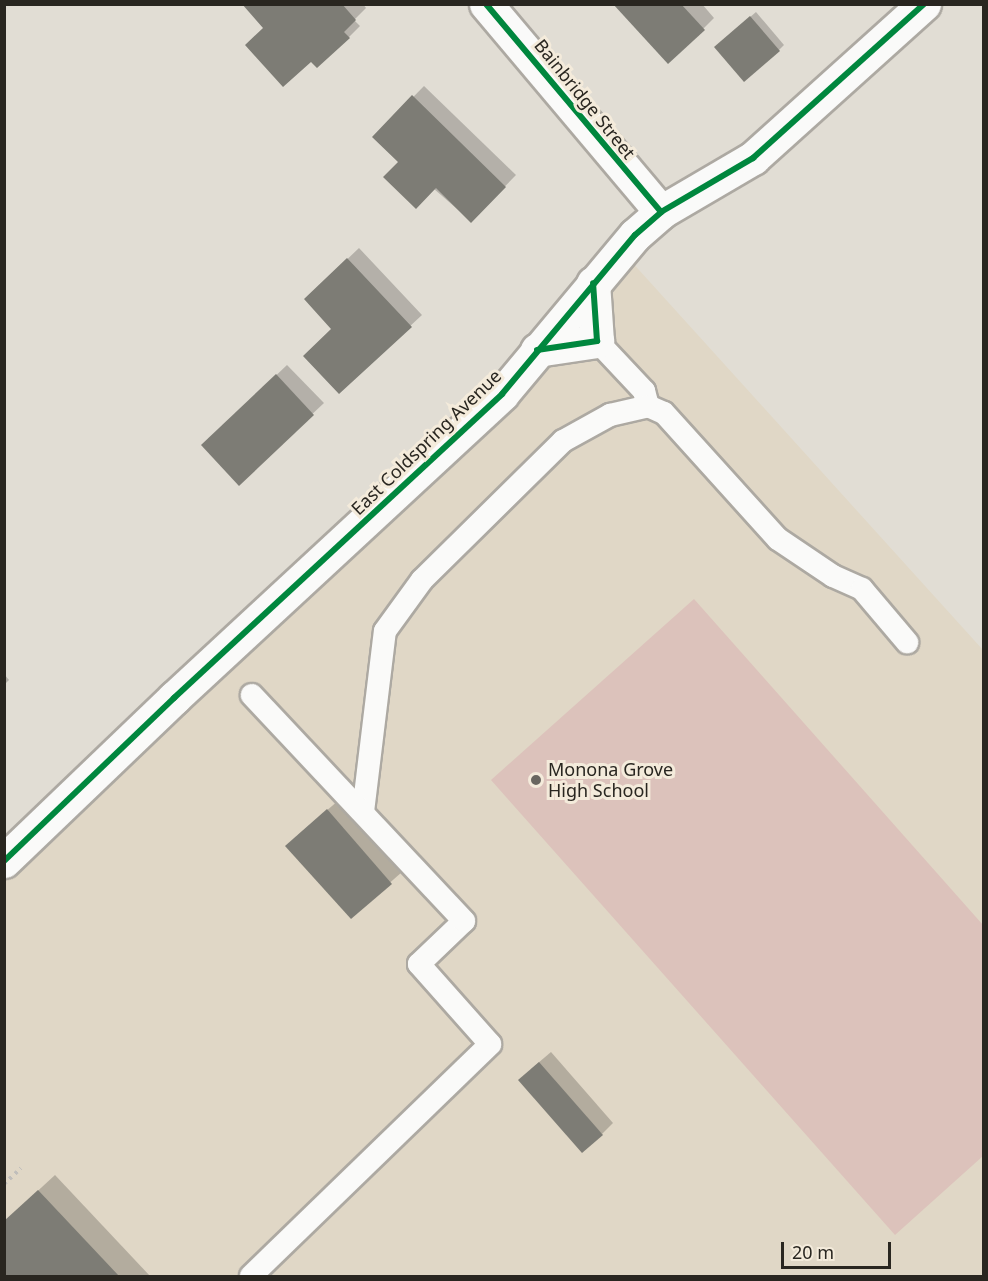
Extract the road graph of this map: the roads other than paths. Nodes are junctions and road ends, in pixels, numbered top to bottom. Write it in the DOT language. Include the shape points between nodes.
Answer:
graph roads {
  1 [pos="486,4"];
  2 [pos="924,4"];
  3 [pos="661,212"];
  4 [pos="593,283"];
  5 [pos="597,341"];
  6 [pos="537,350"];
  7 [pos="648,405"];
  8 [pos="908,642"];
  9 [pos="252,695"];
  10 [pos="363,812"];
  11 [pos="4,861"];
  12 [pos="251,1276"];
  1 -- 3 [label="street, Bainbridge Street"];
  2 -- 3 [label="street, East Coldspring Avenue" via="753,158"];
  3 -- 4 [label="street, East Coldspring Avenue" via="621,249"];
  4 -- 5 [label="street"];
  4 -- 6 [label="street, East Coldspring Avenue"];
  5 -- 6 [label="street"];
  5 -- 7 [label="lane" via="644,391"];
  6 -- 11 [label="street, East Coldspring Avenue" via="502,394"];
  7 -- 8 [label="lane" via="664,413 778,539 833,576 862,589"];
  7 -- 10 [label="lane" via="610,415 563,441 422,580 385,631"];
  9 -- 10 [label="lane"];
  10 -- 12 [label="lane" via="464,921 419,964 490,1044"];
}
